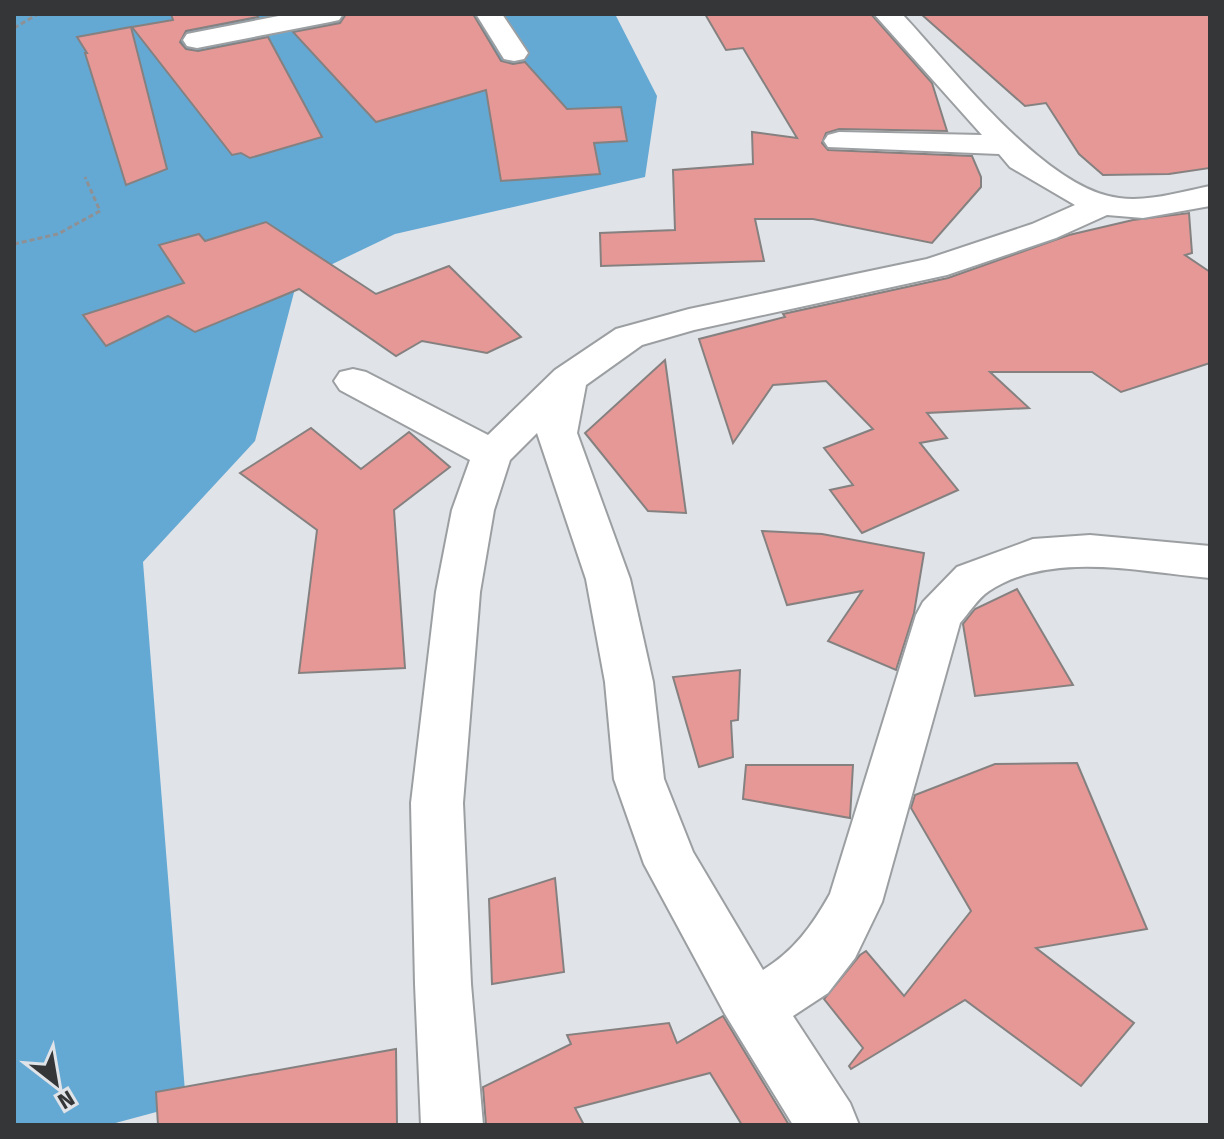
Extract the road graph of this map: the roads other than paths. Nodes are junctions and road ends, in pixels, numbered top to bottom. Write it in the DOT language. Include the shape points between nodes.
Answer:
graph roads {
  1 [pos="330,14"];
  2 [pos="489,14"];
  3 [pos="887,14"];
  4 [pos="197,40"];
  5 [pos="514,53"];
  6 [pos="839,141"];
  7 [pos="1007,145"];
  8 [pos="1210,196"];
  9 [pos="1103,205"];
  10 [pos="568,379"];
  11 [pos="353,381"];
  12 [pos="492,454"];
  13 [pos="1210,562"];
  14 [pos="754,1007"];
  15 [pos="452,1125"];
  16 [pos="828,1125"];
  1 -- 4 [label="street"];
  2 -- 5 [label="street"];
  3 -- 7 [label="street"];
  6 -- 7 [label="street"];
  7 -- 9 [label="street" via="1046,176"];
  8 -- 9 [label="street" via="1157,206"];
  9 -- 10 [label="street" via="935,268 629,337"];
  10 -- 12 [label="street"];
  10 -- 14 [label="street" via="557,433 608,579 629,682 639,779 671,864"];
  11 -- 12 [label="street"];
  12 -- 15 [label="street" via="473,510 458,592 437,803"];
  13 -- 14 [label="street" via="1090,551 1033,555 973,579 939,615 855,902 808,974"];
  14 -- 16 [label="street"];
}
